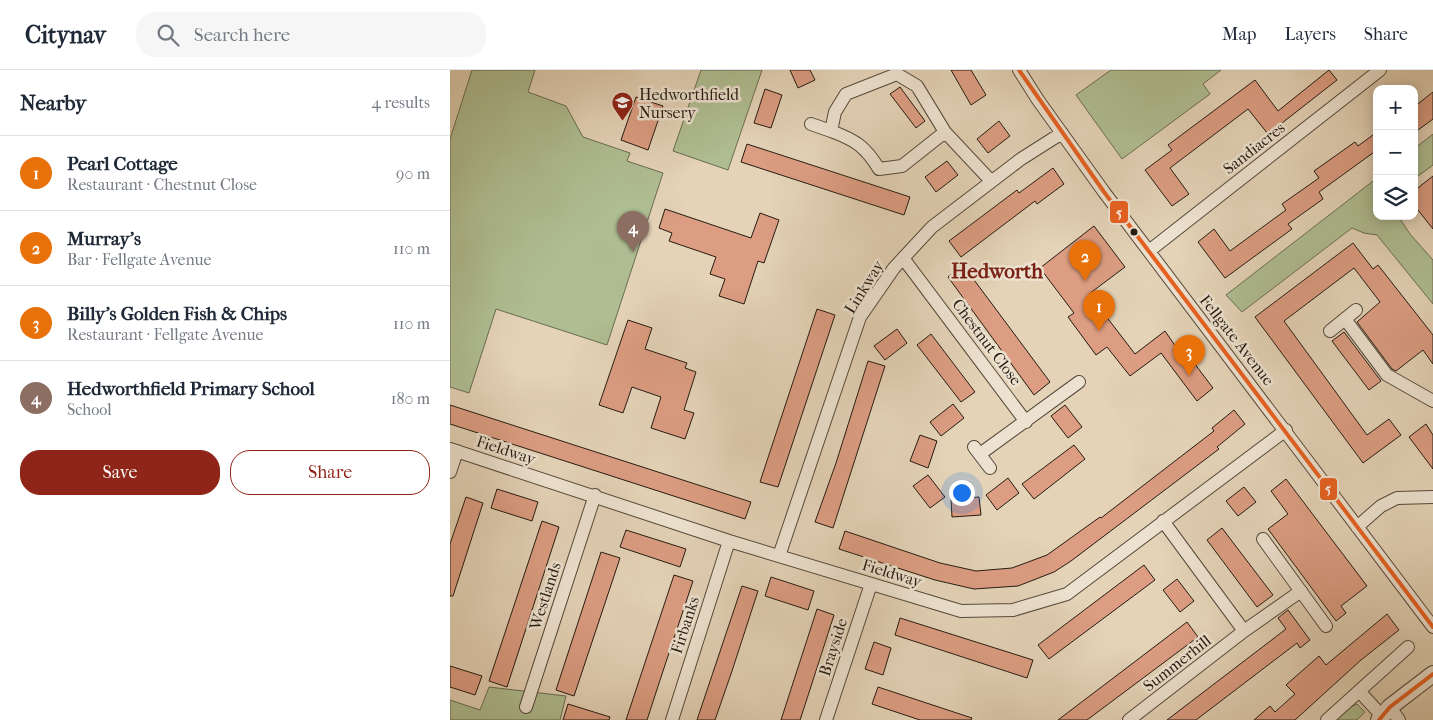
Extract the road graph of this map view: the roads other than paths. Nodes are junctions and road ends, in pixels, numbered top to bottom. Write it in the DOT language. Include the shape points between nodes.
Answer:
graph roads {
  1 [pos="1019,70"];
  2 [pos="1380,70"];
  3 [pos="812,124"];
  4 [pos="830,130"];
  5 [pos="945,132"];
  6 [pos="1062,132"];
  7 [pos="992,181"];
  8 [pos="1149,251"];
  9 [pos="903,258"];
  10 [pos="1356,310"];
  11 [pos="1345,319"];
  12 [pos="1330,331"];
  13 [pos="1079,382"];
  14 [pos="1433,401"];
  15 [pos="1026,422"];
  16 [pos="1286,430"];
  17 [pos="453,450"];
  18 [pos="990,468"];
  19 [pos="450,472"];
  20 [pos="595,496"];
  21 [pos="1433,497"];
  22 [pos="1163,521"];
  23 [pos="1357,527"];
  24 [pos="1263,539"];
  25 [pos="729,541"];
  26 [pos="779,556"];
  27 [pos="871,584"];
  28 [pos="1301,591"];
  29 [pos="1326,626"];
  30 [pos="1433,628"];
  31 [pos="1244,631"];
  32 [pos="1408,647"];
  33 [pos="1433,674"];
  34 [pos="1359,691"];
  35 [pos="526,707"];
  36 [pos="1388,716"];
  37 [pos="831,719"];
  38 [pos="672,720"];
  39 [pos="1129,720"];
  40 [pos="1327,720"];
  1 -- 6 [label="street, Fellgate Avenue"];
  2 -- 8 [label="street, Sandiacres"];
  3 -- 4 [label="street"];
  4 -- 5 [label="street" via="868,151 879,169 902,166"];
  4 -- 5 [label="street" via="835,112 846,94 897,74 917,86"];
  5 -- 7 [label="street"];
  6 -- 7 [label="street, Linkway"];
  6 -- 8 [label="street, Fellgate Avenue"];
  7 -- 9 [label="street, Linkway" via="932,227"];
  8 -- 16 [label="street, Fellgate Avenue"];
  9 -- 15 [label="street, Chestnut Close"];
  9 -- 26 [label="street, Linkway" via="860,318"];
  10 -- 11 [label="street"];
  11 -- 12 [label="street"];
  11 -- 14 [label="street" via="1387,376"];
  13 -- 15 [label="street"];
  15 -- 18 [label="street" via="977,450"];
  16 -- 22 [label="street, Fieldway"];
  16 -- 23 [label="street, Fellgate Avenue"];
  17 -- 19 [label="street"];
  17 -- 20 [label="street, Fieldway"];
  20 -- 25 [label="street, Fieldway"];
  20 -- 35 [label="street, Westlands"];
  21 -- 23 [label="street" via="1397,498 1381,506"];
  22 -- 27 [label="street, Fieldway" via="1067,594 1014,610 961,612"];
  22 -- 31 [label="street"];
  23 -- 30 [label="street, Fellgate Avenue"];
  24 -- 28 [label="street"];
  25 -- 26 [label="street, Fieldway"];
  25 -- 38 [label="street, Firbanks"];
  26 -- 27 [label="street, Fieldway"];
  27 -- 37 [label="street, Brayside"];
  28 -- 29 [label="street"];
  28 -- 31 [label="street, Summerhill"];
  31 -- 39 [label="street, Summerhill"];
  32 -- 34 [label="street"];
  33 -- 36 [label="street"];
  34 -- 36 [label="street"];
  34 -- 40 [label="street"];
}
